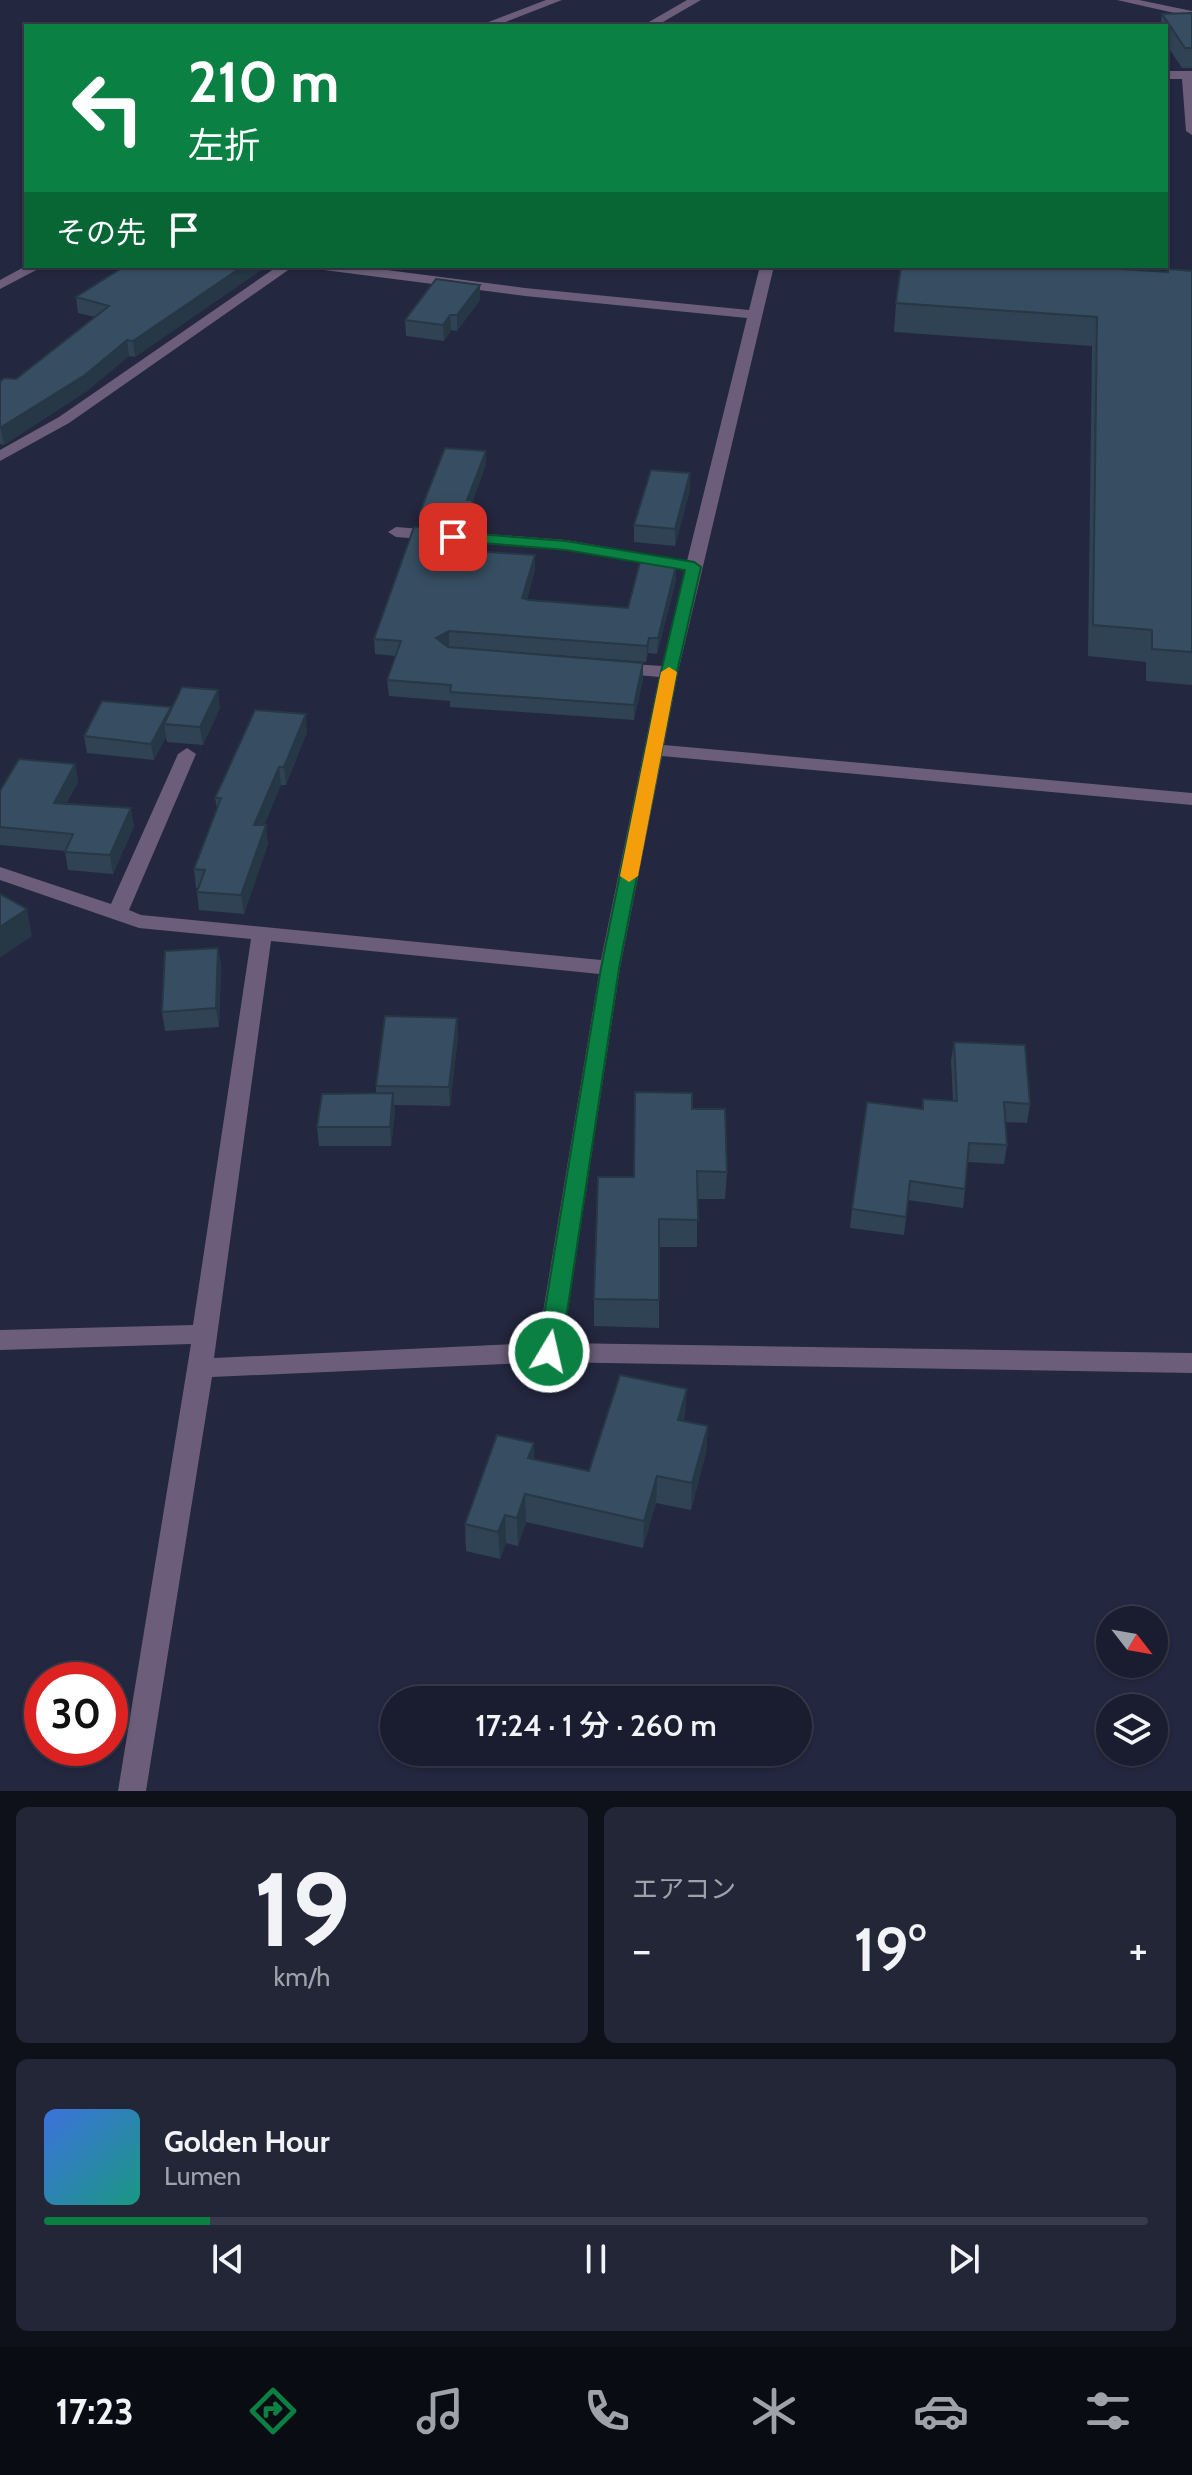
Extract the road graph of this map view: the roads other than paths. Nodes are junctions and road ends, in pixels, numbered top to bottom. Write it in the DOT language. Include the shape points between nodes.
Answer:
graph roads {
  1 [pos="556,0"];
  2 [pos="695,0"];
  3 [pos="1123,0"];
  4 [pos="1190,12"];
  5 [pos="490,24"];
  6 [pos="652,24"];
  7 [pos="1168,75"];
  8 [pos="1190,75"];
  9 [pos="1192,131"];
  10 [pos="33,268"];
  11 [pos="284,268"];
  12 [pos="339,268"];
  13 [pos="767,268"];
  14 [pos="0,285"];
  15 [pos="756,315"];
  16 [pos="0,456"];
  17 [pos="396,532"];
  18 [pos="694,567"];
  19 [pos="606,667"];
  20 [pos="669,672"];
  21 [pos="654,750"];
  22 [pos="187,754"];
  23 [pos="1192,799"];
  24 [pos="0,873"];
  25 [pos="117,914"];
  26 [pos="262,931"];
  27 [pos="610,968"];
  28 [pos="204,1334"];
  29 [pos="0,1340"];
  30 [pos="549,1352"];
  31 [pos="1192,1363"];
  32 [pos="201,1368"];
  33 [pos="132,1791"];
  1 -- 5 [label="street"];
  2 -- 6 [label="street"];
  3 -- 4 [label="street"];
  7 -- 8 [label="street"];
  8 -- 9 [label="street"];
  10 -- 14 [label="street"];
  11 -- 16 [label="street" via="64,420"];
  12 -- 15 [label="street"];
  13 -- 15 [label="street"];
  15 -- 18 [label="street"];
  17 -- 18 [label="street" via="566,545"];
  18 -- 20 [label="street"];
  19 -- 20 [label="street"];
  20 -- 21 [label="street"];
  21 -- 23 [label="street"];
  21 -- 27 [label="street"];
  22 -- 25 [label="street"];
  24 -- 25 [label="street"];
  25 -- 26 [label="street" via="139,921"];
  26 -- 27 [label="street"];
  26 -- 28 [label="street"];
  27 -- 30 [label="street"];
  28 -- 29 [label="street"];
  28 -- 32 [label="street"];
  30 -- 31 [label="street"];
  30 -- 32 [label="street"];
  32 -- 33 [label="street"];
}
